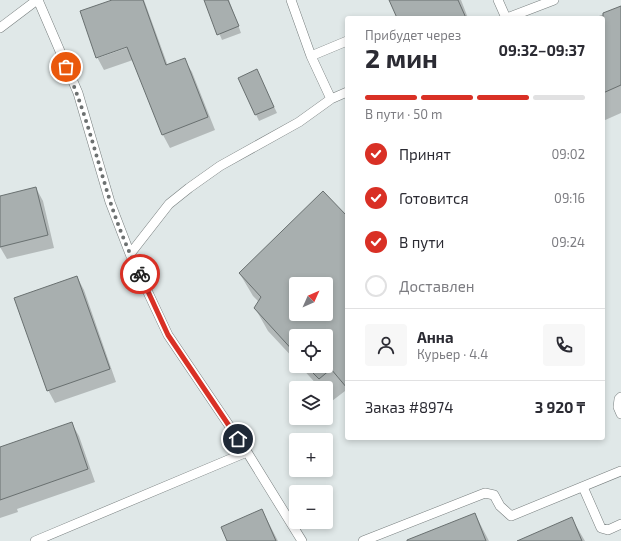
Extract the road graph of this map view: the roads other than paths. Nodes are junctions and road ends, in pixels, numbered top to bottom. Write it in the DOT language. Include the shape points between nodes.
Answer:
graph roads {
  1 [pos="37,0"];
  2 [pos="292,0"];
  3 [pos="498,0"];
  4 [pos="554,0"];
  5 [pos="506,16"];
  6 [pos="512,16"];
  7 [pos="0,28"];
  8 [pos="345,42"];
  9 [pos="312,56"];
  10 [pos="345,93"];
  11 [pos="331,99"];
  12 [pos="130,254"];
  13 [pos="621,397"];
  14 [pos="621,414"];
  15 [pos="247,452"];
  16 [pos="621,471"];
  17 [pos="583,487"];
  18 [pos="621,524"];
  19 [pos="35,541"];
  20 [pos="302,541"];
  21 [pos="363,541"];
  1 -- 7 [label="lane"];
  1 -- 12 [label="lane" via="78,93 110,202"];
  2 -- 9 [label="lane"];
  3 -- 5 [label="lane"];
  4 -- 6 [label="lane"];
  8 -- 9 [label="lane"];
  9 -- 11 [label="lane"];
  10 -- 11 [label="lane"];
  11 -- 12 [label="lane" via="299,122 220,166 189,188 169,204"];
  12 -- 15 [label="lane" via="168,335"];
  13 -- 14 [label="lane" via="618,407"];
  15 -- 19 [label="lane"];
  15 -- 20 [label="lane"];
  16 -- 17 [label="lane"];
  17 -- 18 [label="lane" via="601,528 608,530"];
  17 -- 21 [label="lane" via="511,516 500,506 494,495 485,493"];
}
